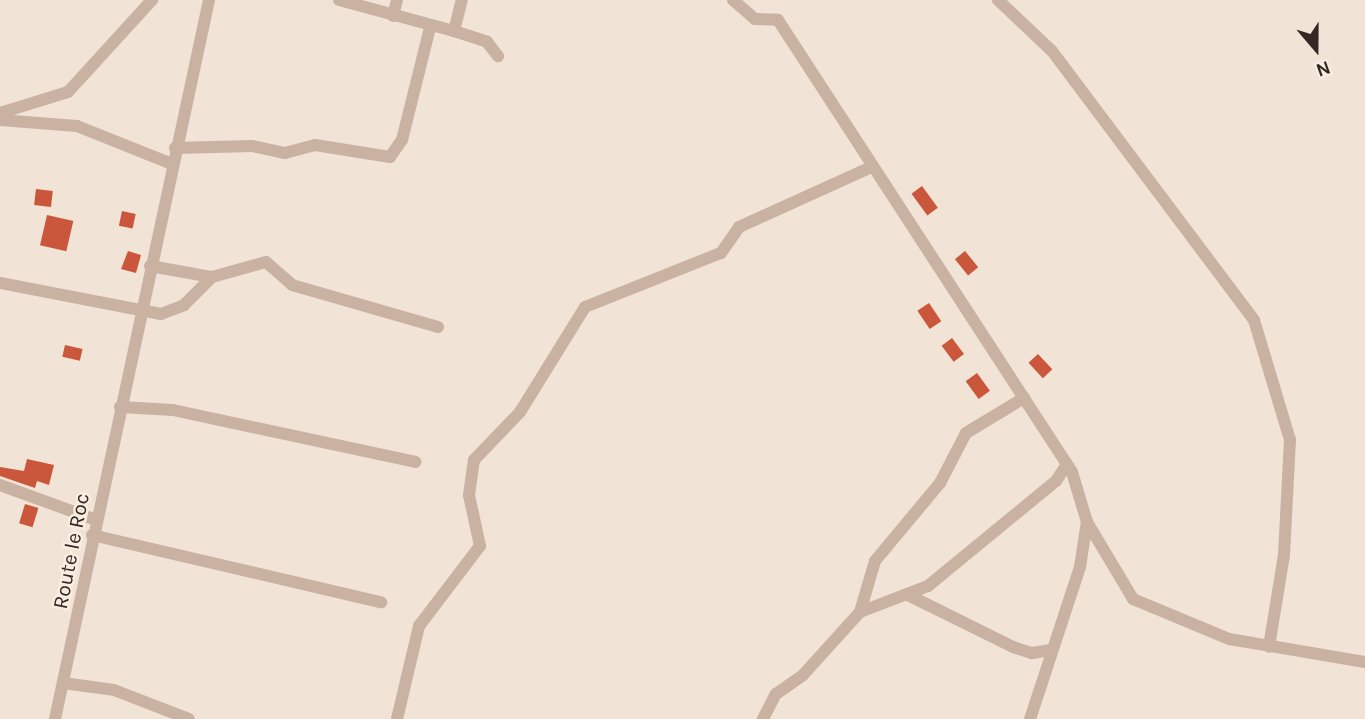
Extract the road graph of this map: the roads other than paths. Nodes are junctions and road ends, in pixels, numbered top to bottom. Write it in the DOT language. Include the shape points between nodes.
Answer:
graph roads {
  1 [pos="152,0"];
  2 [pos="209,0"];
  3 [pos="339,0"];
  4 [pos="397,0"];
  5 [pos="462,0"];
  6 [pos="733,0"];
  7 [pos="998,0"];
  8 [pos="393,16"];
  9 [pos="430,28"];
  10 [pos="454,31"];
  11 [pos="498,56"];
  12 [pos="0,113"];
  13 [pos="0,120"];
  14 [pos="175,148"];
  15 [pos="172,164"];
  16 [pos="869,168"];
  17 [pos="150,266"];
  18 [pos="212,277"];
  19 [pos="0,283"];
  20 [pos="140,314"];
  21 [pos="438,327"];
  22 [pos="1024,398"];
  23 [pos="120,407"];
  24 [pos="415,463"];
  25 [pos="1067,464"];
  26 [pos="0,485"];
  27 [pos="96,520"];
  28 [pos="1087,522"];
  29 [pos="92,535"];
  30 [pos="908,595"];
  31 [pos="381,602"];
  32 [pos="860,612"];
  33 [pos="1269,647"];
  34 [pos="1051,650"];
  35 [pos="1365,662"];
  36 [pos="63,683"];
  37 [pos="54,719"];
  38 [pos="189,719"];
  39 [pos="397,719"];
  40 [pos="763,719"];
  41 [pos="1030,719"];
  1 -- 12 [label="street" via="68,92"];
  2 -- 14 [label="street, Route le Roc"];
  3 -- 8 [label="street"];
  4 -- 8 [label="street"];
  5 -- 10 [label="street"];
  6 -- 16 [label="street" via="755,19 778,20"];
  7 -- 33 [label="street" via="1052,51 1254,320 1290,440 1284,555"];
  8 -- 9 [label="street"];
  9 -- 10 [label="street"];
  9 -- 14 [label="street" via="402,140 390,157 316,145 285,153 253,146"];
  10 -- 11 [label="street" via="487,42"];
  13 -- 15 [label="street" via="77,126"];
  14 -- 15 [label="street, Route le Roc"];
  15 -- 17 [label="street, Route le Roc"];
  16 -- 22 [label="street"];
  16 -- 39 [label="street" via="739,227 721,253 585,307 520,412 474,460 469,495 480,546 423,617"];
  17 -- 18 [label="street"];
  17 -- 20 [label="street, Route le Roc"];
  18 -- 20 [label="street" via="184,305"];
  18 -- 21 [label="street" via="266,262 292,285"];
  19 -- 20 [label="street"];
  20 -- 23 [label="street, Route le Roc"];
  22 -- 25 [label="street"];
  22 -- 32 [label="street" via="965,433 940,483 875,561"];
  23 -- 24 [label="street" via="173,410"];
  23 -- 27 [label="street, Route le Roc"];
  25 -- 28 [label="street"];
  25 -- 30 [label="street" via="988,537"];
  26 -- 27 [label="street"];
  27 -- 29 [label="street, Route le Roc"];
  28 -- 33 [label="street" via="1140,606"];
  28 -- 34 [label="street" via="1080,568"];
  29 -- 31 [label="street"];
  29 -- 36 [label="street, Route le Roc"];
  30 -- 32 [label="street"];
  30 -- 34 [label="street" via="1013,647 1032,653"];
  32 -- 40 [label="street" via="803,675 776,694"];
  33 -- 35 [label="street"];
  34 -- 41 [label="street"];
  36 -- 37 [label="street, Route le Roc"];
  36 -- 38 [label="street" via="114,690"];
}
